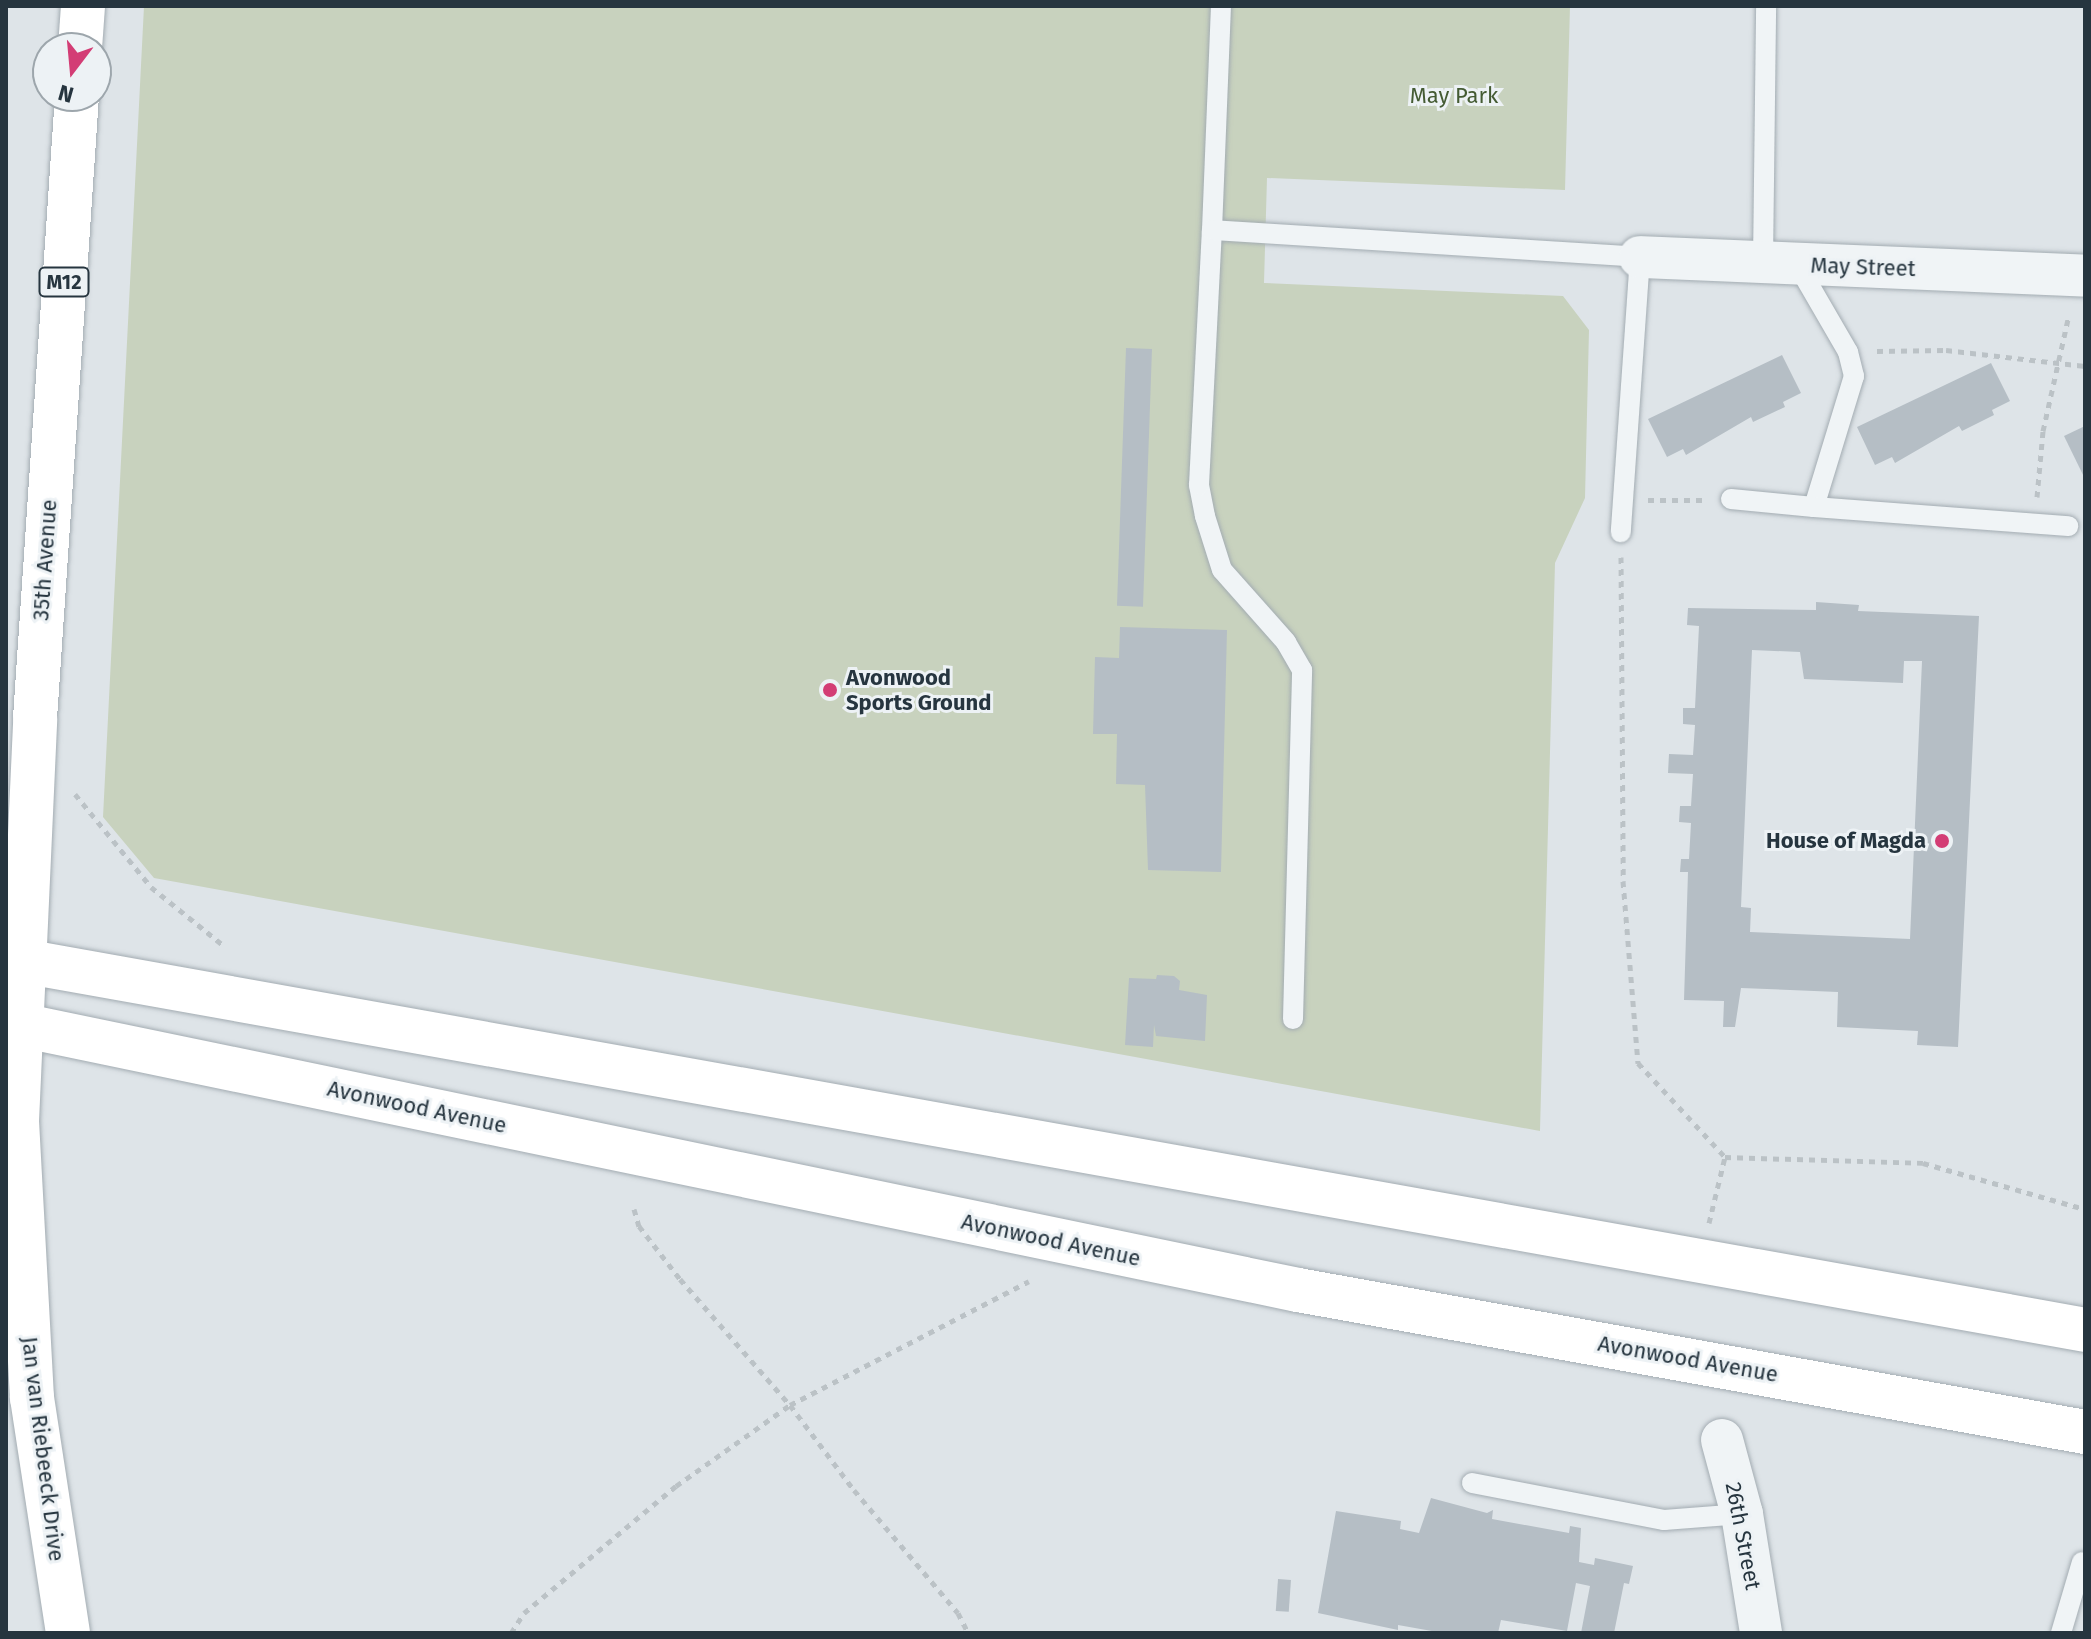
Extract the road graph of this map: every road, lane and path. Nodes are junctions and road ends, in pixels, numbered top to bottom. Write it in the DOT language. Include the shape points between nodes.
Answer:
graph roads {
  1 [pos="83,6"];
  2 [pos="1221,6"];
  3 [pos="1766,6"];
  4 [pos="81,32"];
  5 [pos="76,112"];
  6 [pos="1212,230"];
  7 [pos="1640,257"];
  8 [pos="1780,263"];
  9 [pos="2085,276"];
  10 [pos="2068,330"];
  11 [pos="1848,352"];
  12 [pos="2060,364"];
  13 [pos="2085,366"];
  14 [pos="1731,499"];
  15 [pos="1623,501"];
  16 [pos="1814,507"];
  17 [pos="2034,522"];
  18 [pos="2068,526"];
  19 [pos="1621,532"];
  20 [pos="75,794"];
  21 [pos="224,946"];
  22 [pos="15,959"];
  23 [pos="1293,1019"];
  24 [pos="14,1023"];
  25 [pos="1725,1157"];
  26 [pos="634,1209"];
  27 [pos="2085,1209"];
  28 [pos="1709,1223"];
  29 [pos="1029,1281"];
  30 [pos="2085,1330"];
  31 [pos="790,1405"];
  32 [pos="2085,1432"];
  33 [pos="1722,1440"];
  34 [pos="1472,1483"];
  35 [pos="1742,1514"];
  36 [pos="2082,1562"];
  37 [pos="68,1633"];
  38 [pos="511,1633"];
  39 [pos="968,1633"];
  40 [pos="1761,1633"];
  41 [pos="2061,1633"];
  1 -- 4 [label="main road"];
  2 -- 6 [label="lane"];
  3 -- 8 [label="lane"];
  5 -- 22 [label="main road, 35th Avenue / M12"];
  6 -- 7 [label="lane"];
  6 -- 23 [label="lane" via="1199,485 1205,516 1222,570 1286,642 1302,670"];
  7 -- 8 [label="street, May Street"];
  7 -- 15 [label="lane"];
  8 -- 9 [label="street, May Street"];
  8 -- 11 [label="lane"];
  10 -- 12 [label="path"];
  11 -- 12 [label="path" via="1946,350"];
  11 -- 16 [label="lane" via="1854,376"];
  12 -- 13 [label="path"];
  12 -- 17 [label="path" via="2043,431"];
  14 -- 15 [label="path"];
  14 -- 16 [label="lane"];
  15 -- 19 [label="lane"];
  16 -- 17 [label="lane"];
  17 -- 18 [label="lane"];
  19 -- 25 [label="path" via="1623,881 1638,1063"];
  20 -- 21 [label="path" via="151,887"];
  22 -- 24 [label="main road, 35th Avenue / M12"];
  22 -- 30 [label="main road"];
  24 -- 32 [label="main road, Avonwood Avenue" via="1282,1287"];
  24 -- 37 [label="main road, Jan van Riebeeck Drive / M12" via="17,1190 32,1398"];
  25 -- 27 [label="path" via="1923,1163"];
  25 -- 28 [label="path"];
  26 -- 31 [label="path" via="639,1226 680,1279"];
  29 -- 31 [label="path"];
  31 -- 38 [label="path" via="676,1486 524,1613"];
  31 -- 39 [label="path" via="958,1613"];
  33 -- 35 [label="street, 26th Street"];
  34 -- 35 [label="lane" via="1664,1520"];
  35 -- 40 [label="street, 26th Street"];
  36 -- 41 [label="lane"];
}
